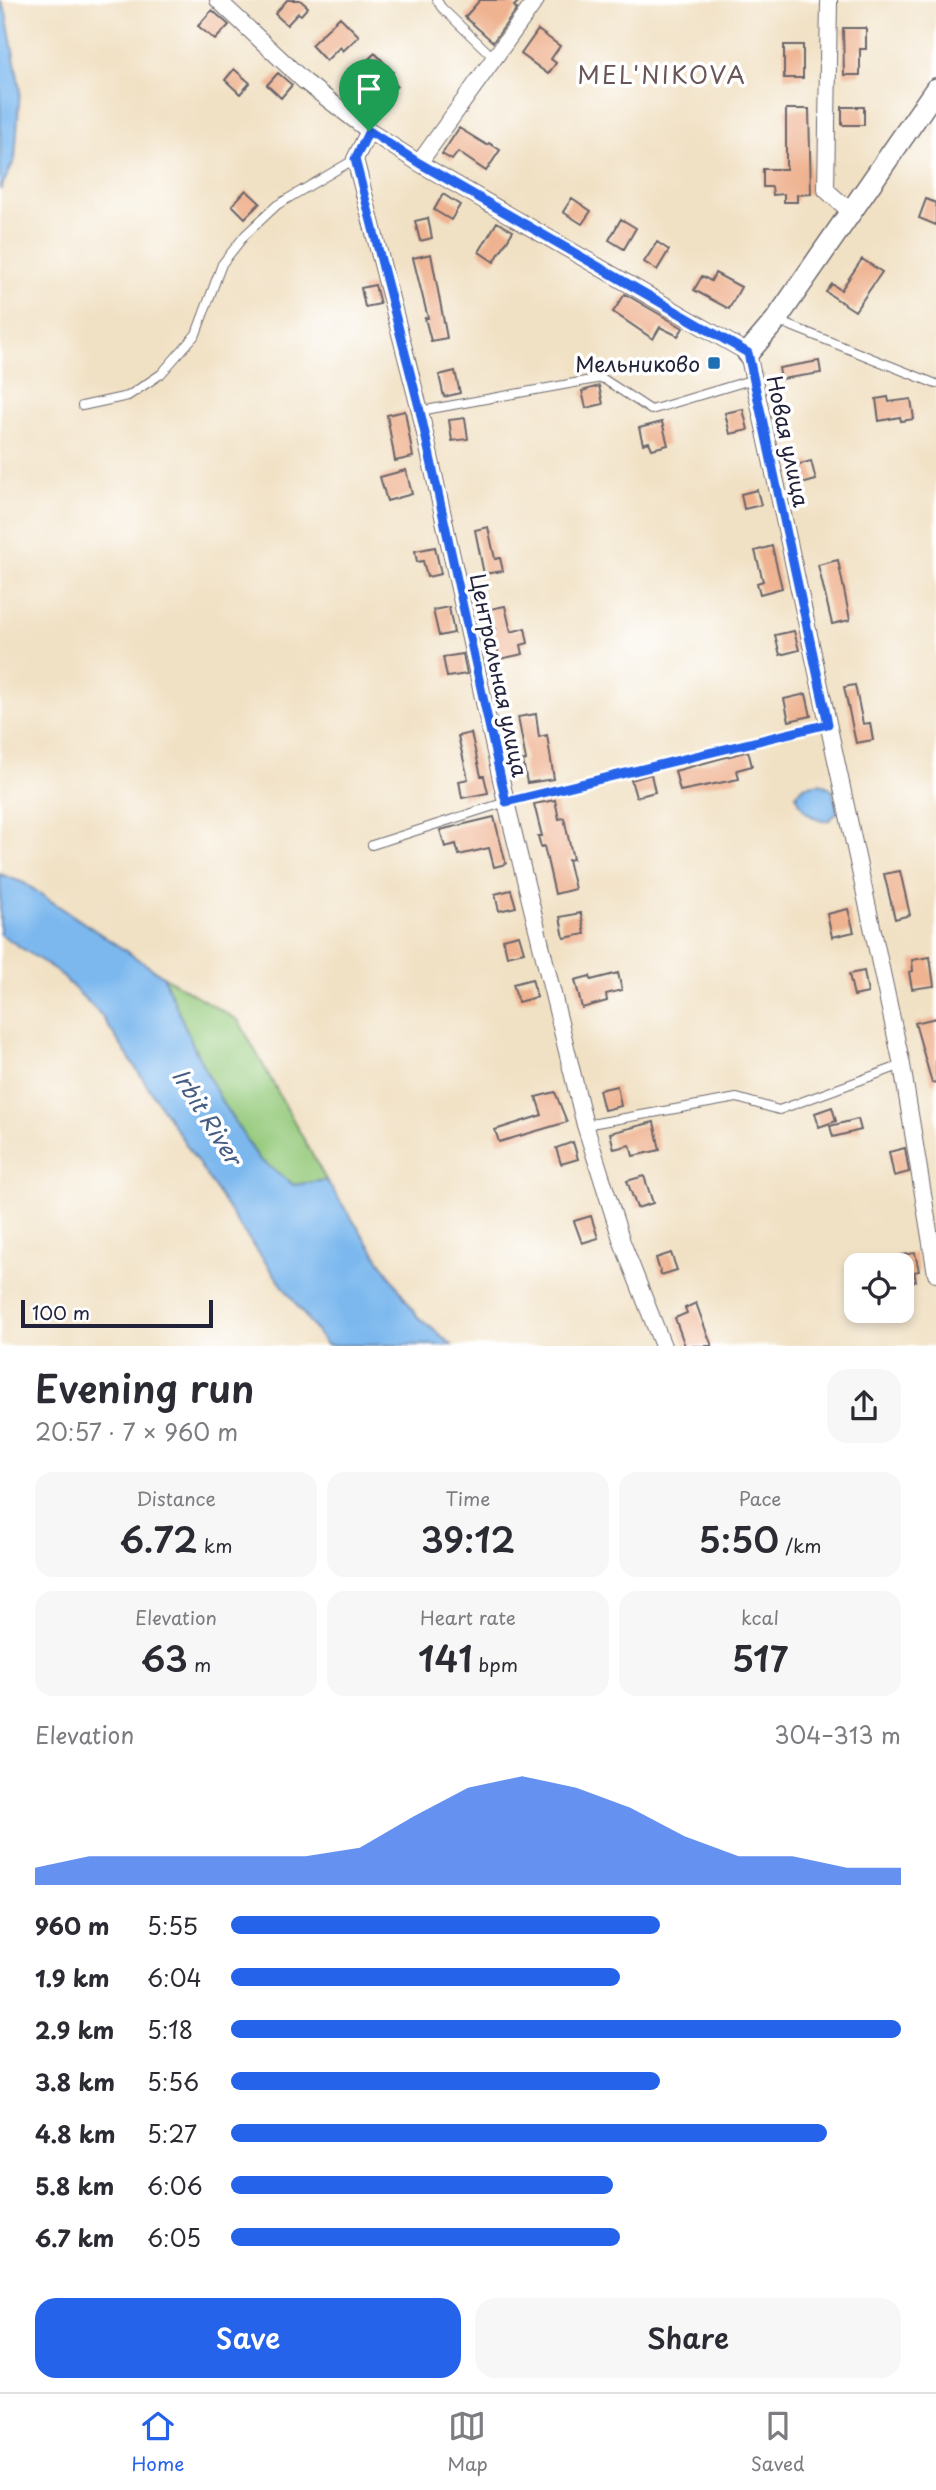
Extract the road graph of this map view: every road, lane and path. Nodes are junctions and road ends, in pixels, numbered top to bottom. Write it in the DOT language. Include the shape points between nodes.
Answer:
graph roads {
  1 [pos="218,0"];
  2 [pos="437,0"];
  3 [pos="536,0"];
  4 [pos="829,0"];
  5 [pos="494,58"];
  6 [pos="936,89"];
  7 [pos="369,131"];
  8 [pos="355,159"];
  9 [pos="419,163"];
  10 [pos="851,212"];
  11 [pos="776,320"];
  12 [pos="748,353"];
  13 [pos="754,379"];
  14 [pos="936,384"];
  15 [pos="82,406"];
  16 [pos="420,411"];
  17 [pos="828,724"];
  18 [pos="506,802"];
  19 [pos="372,845"];
  20 [pos="902,1065"];
  21 [pos="585,1125"];
  22 [pos="936,1274"];
  23 [pos="663,1346"];
  1 -- 7 [label="street" via="304,81"];
  2 -- 5 [label="lane"];
  3 -- 5 [label="street"];
  4 -- 10 [label="street" via="825,190"];
  5 -- 9 [label="street"];
  6 -- 10 [label="street"];
  7 -- 8 [label="street"];
  7 -- 9 [label="street"];
  8 -- 15 [label="lane" via="277,205 244,235 222,264 196,334 161,374 128,396"];
  8 -- 16 [label="street, Центральная улица"];
  9 -- 12 [label="street, Новая улица"];
  10 -- 11 [label="street"];
  11 -- 12 [label="street"];
  11 -- 14 [label="lane"];
  12 -- 13 [label="street, Новая улица"];
  13 -- 16 [label="lane" via="651,410 602,378"];
  13 -- 17 [label="street, Новая улица"];
  16 -- 18 [label="street, Центральная улица"];
  17 -- 18 [label="lane"];
  17 -- 20 [label="street, Новая улица"];
  18 -- 19 [label="lane"];
  18 -- 21 [label="street, Центральная улица"];
  20 -- 21 [label="lane" via="779,1110 737,1098"];
  20 -- 22 [label="street, Новая улица"];
  21 -- 23 [label="street, Центральная улица" via="622,1242"];
}
